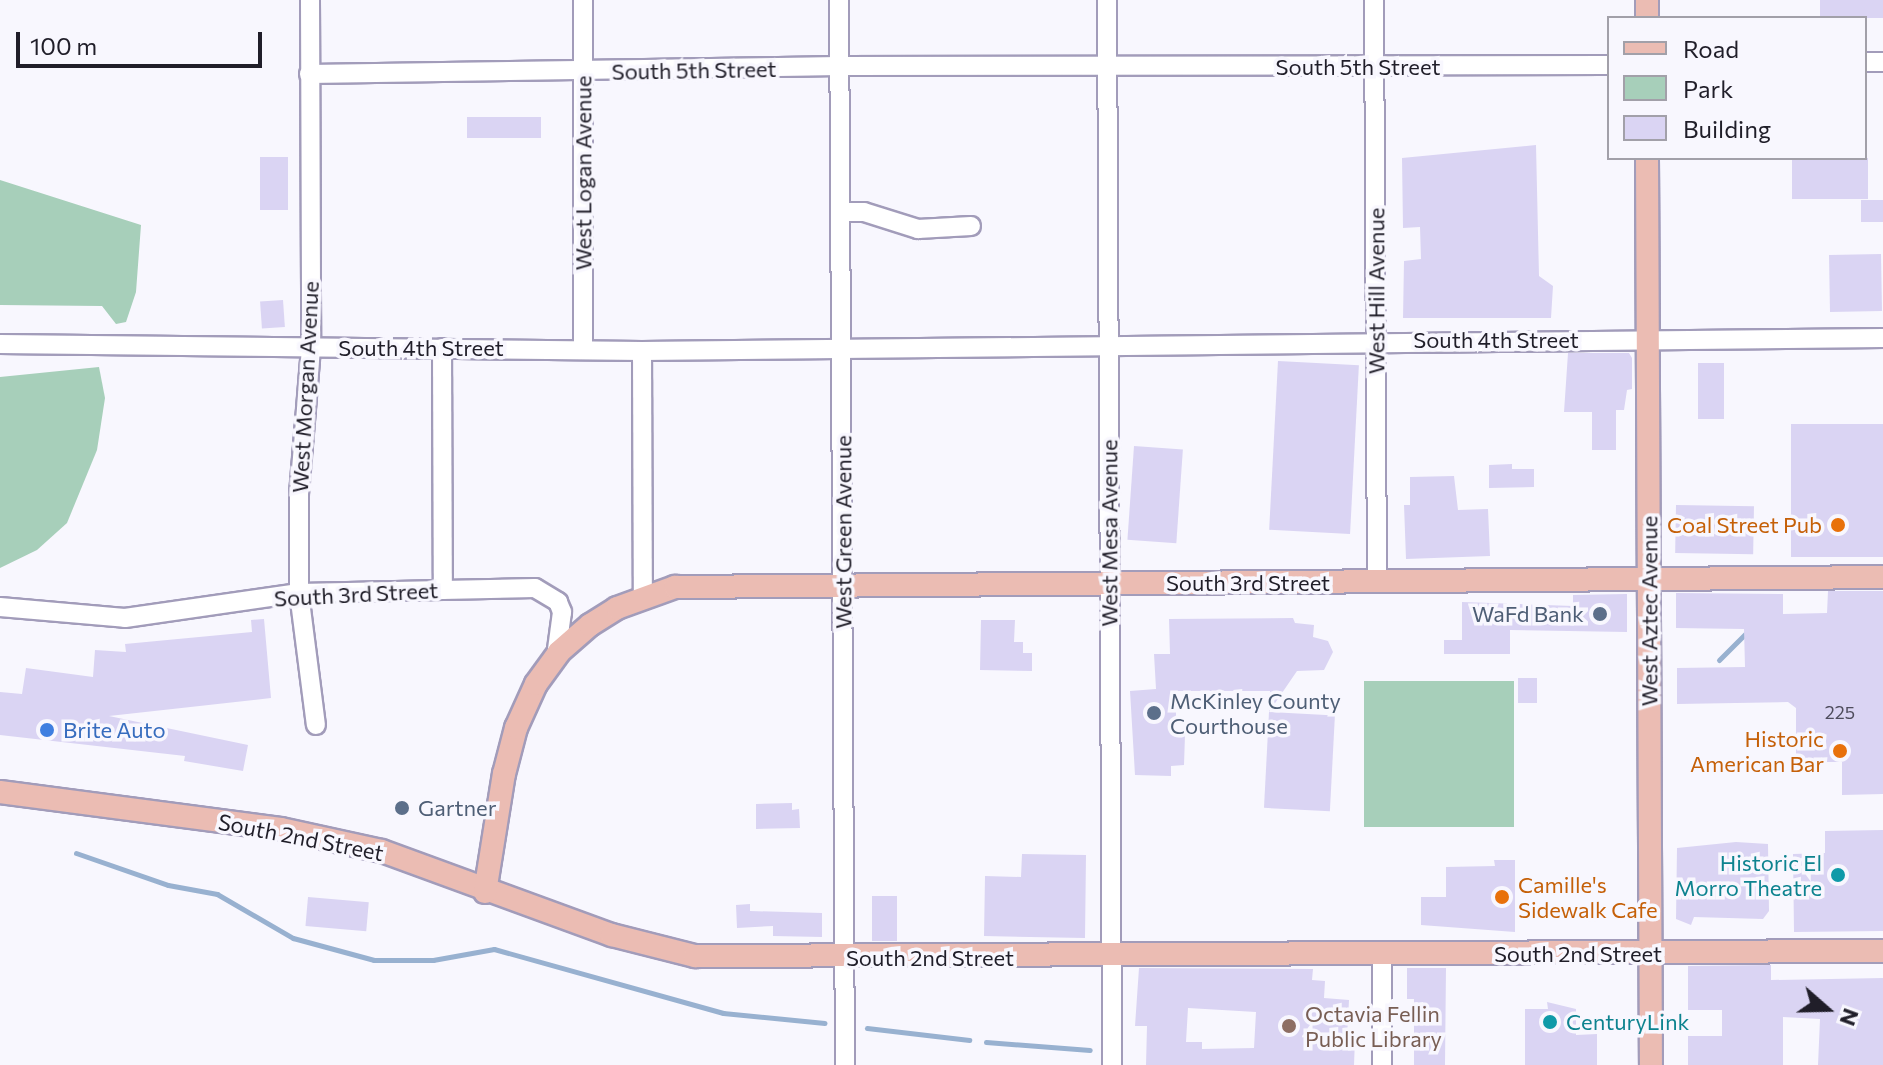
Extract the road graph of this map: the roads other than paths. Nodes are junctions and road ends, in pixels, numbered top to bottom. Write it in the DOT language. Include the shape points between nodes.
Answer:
graph roads {
  1 [pos="310,0"];
  2 [pos="583,0"];
  3 [pos="839,0"];
  4 [pos="1107,0"];
  5 [pos="1374,0"];
  6 [pos="1607,65"];
  7 [pos="839,66"];
  8 [pos="1375,67"];
  9 [pos="1107,69"];
  10 [pos="583,72"];
  11 [pos="309,74"];
  12 [pos="1647,160"];
  13 [pos="842,212"];
  14 [pos="971,226"];
  15 [pos="1883,338"];
  16 [pos="1648,339"];
  17 [pos="1376,341"];
  18 [pos="1109,343"];
  19 [pos="0,344"];
  20 [pos="843,345"];
  21 [pos="583,347"];
  22 [pos="311,348"];
  23 [pos="442,348"];
  24 [pos="642,351"];
  25 [pos="1883,577"];
  26 [pos="1649,581"];
  27 [pos="1377,583"];
  28 [pos="1109,584"];
  29 [pos="843,586"];
  30 [pos="443,590"];
  31 [pos="299,593"];
  32 [pos="643,597"];
  33 [pos="0,607"];
  34 [pos="556,657"];
  35 [pos="316,725"];
  36 [pos="0,792"];
  37 [pos="485,892"];
  38 [pos="1883,951"];
  39 [pos="1651,953"];
  40 [pos="1382,955"];
  41 [pos="1111,957"];
  42 [pos="845,959"];
  43 [pos="845,1065"];
  44 [pos="1112,1065"];
  45 [pos="1382,1065"];
  46 [pos="1651,1065"];
  1 -- 11 [label="street, West Morgan Avenue"];
  2 -- 10 [label="street, West Logan Avenue"];
  3 -- 7 [label="street, West Green Avenue"];
  4 -- 9 [label="street, West Mesa Avenue"];
  5 -- 8 [label="street, West Hill Avenue"];
  6 -- 8 [label="street, South 5th Street"];
  7 -- 9 [label="street"];
  7 -- 10 [label="street, South 5th Street"];
  7 -- 13 [label="street, West Green Avenue"];
  8 -- 9 [label="street, South 5th Street"];
  8 -- 17 [label="street, West Hill Avenue"];
  9 -- 18 [label="street, West Mesa Avenue"];
  10 -- 11 [label="street, South 5th Street"];
  10 -- 21 [label="street, West Logan Avenue"];
  11 -- 22 [label="street, West Morgan Avenue"];
  12 -- 16 [label="main road, West Aztec Avenue"];
  13 -- 14 [label="street" via="864,212 918,229"];
  13 -- 20 [label="street, West Green Avenue"];
  15 -- 16 [label="street, South 4th Street"];
  16 -- 17 [label="street, South 4th Street"];
  16 -- 26 [label="main road, West Aztec Avenue"];
  17 -- 18 [label="street, South 4th Street"];
  17 -- 27 [label="street, West Hill Avenue"];
  18 -- 20 [label="street"];
  18 -- 28 [label="street, West Mesa Avenue"];
  19 -- 22 [label="street, South 4th Street"];
  20 -- 24 [label="street, South 4th Street"];
  20 -- 29 [label="street, West Green Avenue"];
  21 -- 23 [label="street, South 4th Street"];
  21 -- 24 [label="street, South 4th Street"];
  22 -- 23 [label="street, South 4th Street"];
  22 -- 31 [label="street, West Morgan Avenue" via="299,495"];
  23 -- 30 [label="street"];
  24 -- 32 [label="street"];
  25 -- 26 [label="main road, South 3rd Street"];
  26 -- 27 [label="main road, South 3rd Street"];
  26 -- 39 [label="main road, West Aztec Avenue"];
  27 -- 28 [label="main road, South 3rd Street"];
  28 -- 29 [label="main road, South 3rd Street"];
  28 -- 41 [label="street, West Mesa Avenue"];
  29 -- 32 [label="main road, South 3rd Street" via="675,587"];
  29 -- 42 [label="street, West Green Avenue"];
  30 -- 31 [label="street, South 3rd Street"];
  30 -- 34 [label="street, South 3rd Street" via="535,588 550,594 562,612"];
  31 -- 33 [label="street, South 3rd Street" via="125,618"];
  31 -- 35 [label="street, West Morgan Avenue"];
  32 -- 34 [label="main road, South 3rd Street" via="617,608"];
  34 -- 37 [label="main road" via="516,728"];
  36 -- 37 [label="main road, South 2nd Street" via="281,829 382,851"];
  37 -- 42 [label="main road, South 2nd Street" via="612,935 695,956"];
  38 -- 39 [label="main road, South 2nd Street"];
  39 -- 40 [label="main road, South 2nd Street"];
  39 -- 46 [label="main road, West Aztec Avenue"];
  40 -- 41 [label="main road, South 2nd Street"];
  40 -- 45 [label="street"];
  41 -- 42 [label="main road, South 2nd Street"];
  41 -- 44 [label="street, West Mesa Avenue"];
  42 -- 43 [label="street, West Green Avenue"];
}
